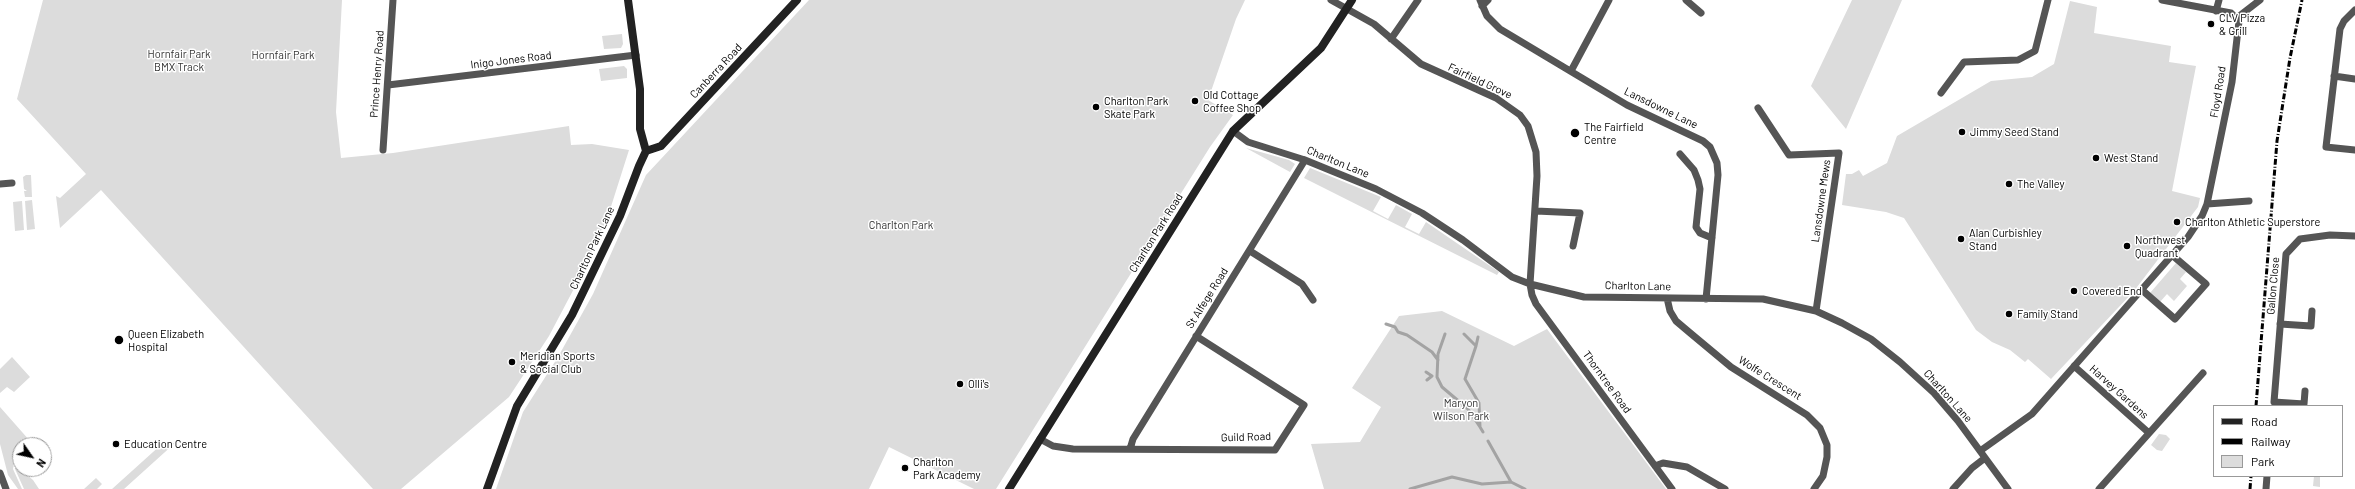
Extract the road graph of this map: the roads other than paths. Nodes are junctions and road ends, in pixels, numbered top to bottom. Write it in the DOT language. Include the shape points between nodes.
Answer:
graph roads {
  1 [pos="394,0"];
  2 [pos="628,0"];
  3 [pos="797,0"];
  4 [pos="1331,0"];
  5 [pos="1352,0"];
  6 [pos="1418,0"];
  7 [pos="1488,0"];
  8 [pos="1609,0"];
  9 [pos="1686,0"];
  10 [pos="2048,0"];
  11 [pos="2162,0"];
  12 [pos="2219,0"];
  13 [pos="2260,0"];
  14 [pos="1481,3"];
  15 [pos="1347,10"];
  16 [pos="2355,10"];
  17 [pos="2216,11"];
  18 [pos="1701,12"];
  19 [pos="2238,18"];
  20 [pos="1391,39"];
  21 [pos="636,55"];
  22 [pos="1571,71"];
  23 [pos="2334,76"];
  24 [pos="2355,79"];
  25 [pos="388,85"];
  26 [pos="1941,93"];
  27 [pos="1758,108"];
  28 [pos="1233,132"];
  29 [pos="383,150"];
  30 [pos="2355,150"];
  31 [pos="646,151"];
  32 [pos="1680,154"];
  33 [pos="1304,160"];
  34 [pos="12,183"];
  35 [pos="0,184"];
  36 [pos="2249,202"];
  37 [pos="2207,204"];
  38 [pos="1536,211"];
  39 [pos="2355,236"];
  40 [pos="1712,238"];
  41 [pos="1573,246"];
  42 [pos="1250,251"];
  43 [pos="2172,255"];
  44 [pos="1530,284"];
  45 [pos="2142,290"];
  46 [pos="1667,298"];
  47 [pos="1706,299"];
  48 [pos="1313,300"];
  49 [pos="1816,311"];
  50 [pos="2312,311"];
  51 [pos="2280,324"];
  52 [pos="1196,336"];
  53 [pos="2074,366"];
  54 [pos="2203,373"];
  55 [pos="2305,391"];
  56 [pos="2149,433"];
  57 [pos="1040,439"];
  58 [pos="1130,449"];
  59 [pos="1980,451"];
  60 [pos="1986,458"];
  61 [pos="1655,466"];
  62 [pos="0,473"];
  63 [pos="2267,477"];
  64 [pos="6,489"];
  65 [pos="487,489"];
  66 [pos="1009,489"];
  67 [pos="1672,489"];
  68 [pos="1726,489"];
  69 [pos="1814,489"];
  70 [pos="1953,489"];
  71 [pos="2008,489"];
  72 [pos="2099,489"];
  73 [pos="2266,489"];
  1 -- 25 [label="street, Prince Henry Road"];
  2 -- 21 [label="street"];
  3 -- 31 [label="street, Canberra Road" via="661,146"];
  4 -- 15 [label="street, Fairfield Grove"];
  5 -- 15 [label="street, Charlton Park Road"];
  6 -- 20 [label="street"];
  7 -- 14 [label="street"];
  8 -- 22 [label="street"];
  9 -- 18 [label="street"];
  10 -- 26 [label="street" via="2035,51 2018,60 1964,62"];
  11 -- 17 [label="street"];
  12 -- 17 [label="street"];
  13 -- 19 [label="street"];
  14 -- 22 [label="street, Lansdowne Lane" via="1487,16 1500,29"];
  15 -- 20 [label="street, Fairfield Grove" via="1374,24"];
  15 -- 28 [label="street, Charlton Park Road" via="1335,30 1309,61"];
  16 -- 23 [label="street" via="2340,29"];
  17 -- 19 [label="street" via="2231,13"];
  19 -- 37 [label="street, Floyd Road" via="2240,25 2232,82"];
  20 -- 38 [label="street, Fairfield Grove" via="1421,64 1496,98 1520,115 1528,126 1536,152"];
  21 -- 25 [label="street, Inigo Jones Road"];
  21 -- 31 [label="street" via="640,89 640,129"];
  22 -- 40 [label="street, Lansdowne Lane" via="1627,105 1703,141 1710,147 1717,163 1718,175"];
  23 -- 24 [label="street"];
  23 -- 30 [label="street" via="2326,147"];
  25 -- 29 [label="street, Prince Henry Road"];
  27 -- 49 [label="street, Lansdowne Mews" via="1789,155 1839,153"];
  28 -- 33 [label="street, Charlton Lane" via="1248,142"];
  28 -- 57 [label="street, Charlton Park Road"];
  31 -- 65 [label="street, Charlton Park Lane" via="620,216 572,315 516,406"];
  32 -- 40 [label="street" via="1694,170 1700,189 1696,227 1700,233"];
  33 -- 42 [label="street, St Alfege Road"];
  33 -- 44 [label="street, Charlton Lane" via="1376,189 1422,214 1463,240 1512,277"];
  34 -- 35 [label="street"];
  36 -- 37 [label="street"];
  37 -- 43 [label="street, Harvey Gardens" via="2196,227"];
  38 -- 41 [label="street" via="1580,213"];
  38 -- 44 [label="street, Fairfield Grove"];
  39 -- 51 [label="street, Gallon Close" via="2330,235 2300,239 2286,254"];
  40 -- 47 [label="street, Lansdowne Lane"];
  42 -- 48 [label="street" via="1302,284"];
  42 -- 52 [label="street, St Alfege Road"];
  43 -- 45 [label="street, Harvey Gardens"];
  43 -- 45 [label="street" via="2206,284 2175,319"];
  44 -- 46 [label="street, Charlton Lane" via="1584,297"];
  44 -- 61 [label="street, Thorntree Road" via="1536,304"];
  45 -- 53 [label="street, Harvey Gardens"];
  46 -- 47 [label="street, Charlton Lane"];
  46 -- 69 [label="street, Wolfe Crescent" via="1670,312 1676,321 1731,367 1807,415 1820,428 1827,445 1828,457 1823,476"];
  47 -- 49 [label="street, Charlton Lane" via="1763,299"];
  49 -- 59 [label="street, Charlton Lane" via="1871,339 1900,362 1934,393"];
  50 -- 51 [label="street, Gallon Close" via="2311,326"];
  51 -- 55 [label="street, Gallon Close" via="2274,402 2304,404"];
  52 -- 58 [label="street, St Alfege Road" via="1133,439"];
  52 -- 58 [label="street, Guild Road" via="1304,405 1275,450"];
  53 -- 56 [label="street, Harvey Gardens"];
  53 -- 59 [label="street, Harvey Gardens" via="2032,414"];
  54 -- 56 [label="street, Harvey Gardens"];
  56 -- 72 [label="street, Harvey Gardens"];
  57 -- 58 [label="street, Guild Road" via="1060,448"];
  57 -- 66 [label="street, Charlton Park Road"];
  59 -- 60 [label="street, Charlton Lane"];
  60 -- 70 [label="street" via="1972,468"];
  60 -- 71 [label="street, Charlton Lane"];
  61 -- 67 [label="street, Thorntree Road"];
  61 -- 68 [label="street" via="1663,463 1687,467"];
  62 -- 64 [label="street"];
  63 -- 73 [label="street"];
}
